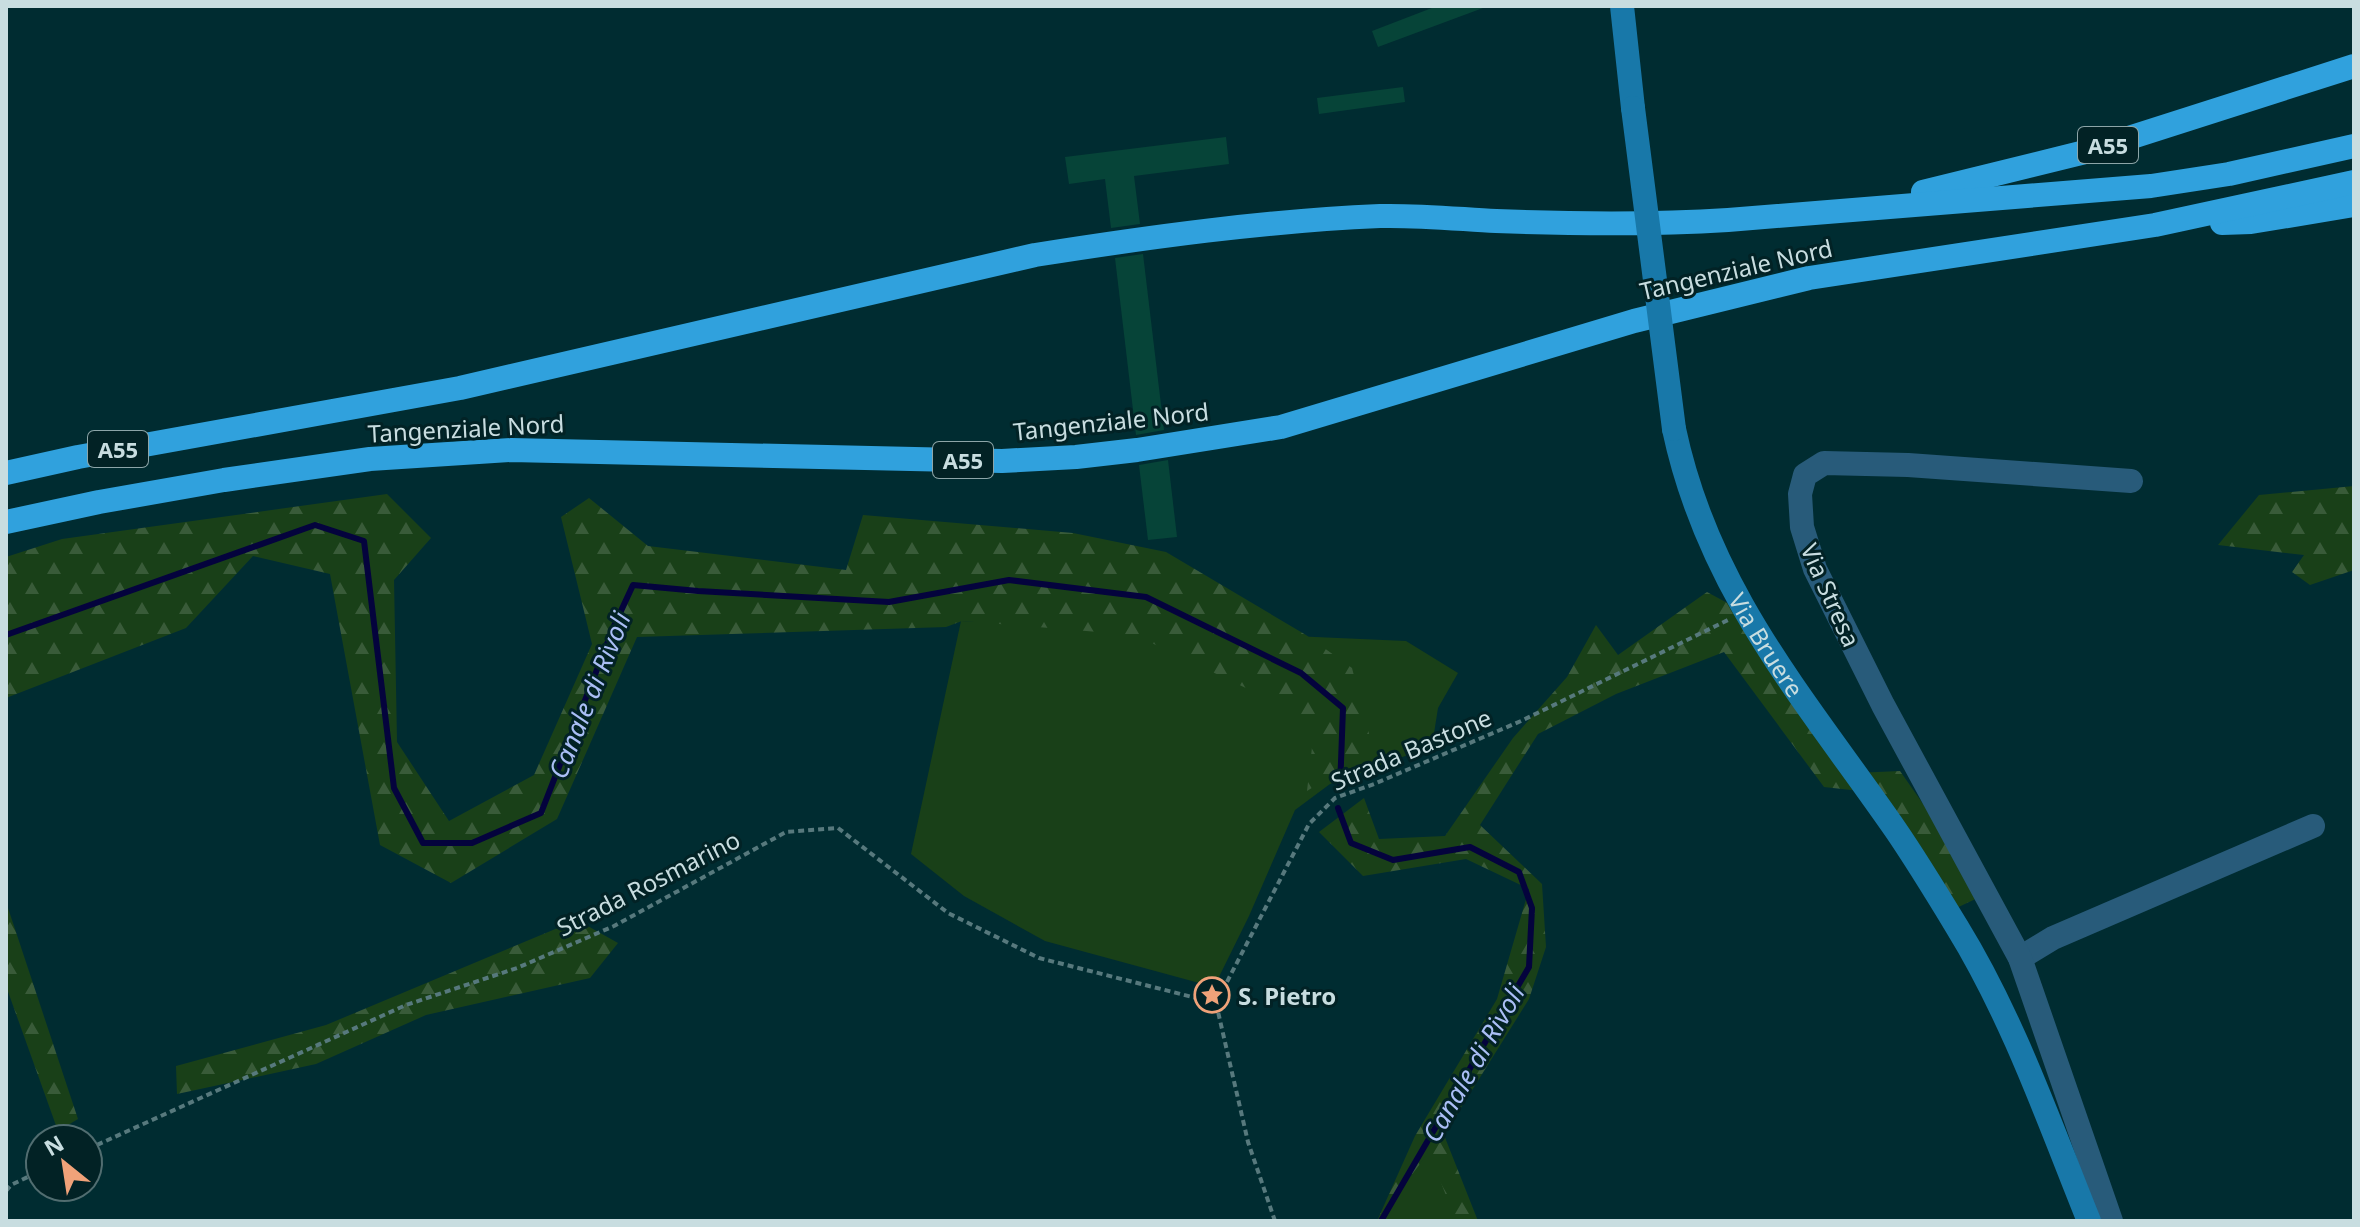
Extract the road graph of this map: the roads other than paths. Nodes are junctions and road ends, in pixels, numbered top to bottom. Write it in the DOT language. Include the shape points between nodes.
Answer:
graph roads {
  1 [pos="1622,6"];
  2 [pos="2354,66"];
  3 [pos="2354,146"];
  4 [pos="2354,182"];
  5 [pos="2354,205"];
  6 [pos="1858,209"];
  7 [pos="2155,225"];
  8 [pos="6,473"];
  9 [pos="2131,481"];
  10 [pos="6,522"];
  11 [pos="2313,826"];
  12 [pos="2020,958"];
  13 [pos="2089,1221"];
  14 [pos="2111,1221"];
  1 -- 13 [label="street, Via Bruere, bridge" via="1674,429 1695,507 1744,612 1960,931 2008,1025"];
  2 -- 6 [label="highway, A55" via="2085,152"];
  3 -- 6 [label="highway, A55" via="2151,186"];
  4 -- 7 [label="highway, A55"];
  5 -- 7 [label="highway, A55" via="2251,222"];
  6 -- 8 [label="highway, Tangenziale Nord / A55" via="1602,225 1382,216 1113,242 1035,255 475,385"];
  7 -- 10 [label="highway, Tangenziale Nord / A55" via="1809,278 1634,321 1281,427 1153,448 1002,461 527,450 370,459 224,480"];
  9 -- 12 [label="street, Via Stresa" via="1824,463 1805,475 1800,494 1802,527 1815,569"];
  11 -- 12 [label="street" via="2053,938"];
  12 -- 14 [label="street, Via Stresa"];
}
